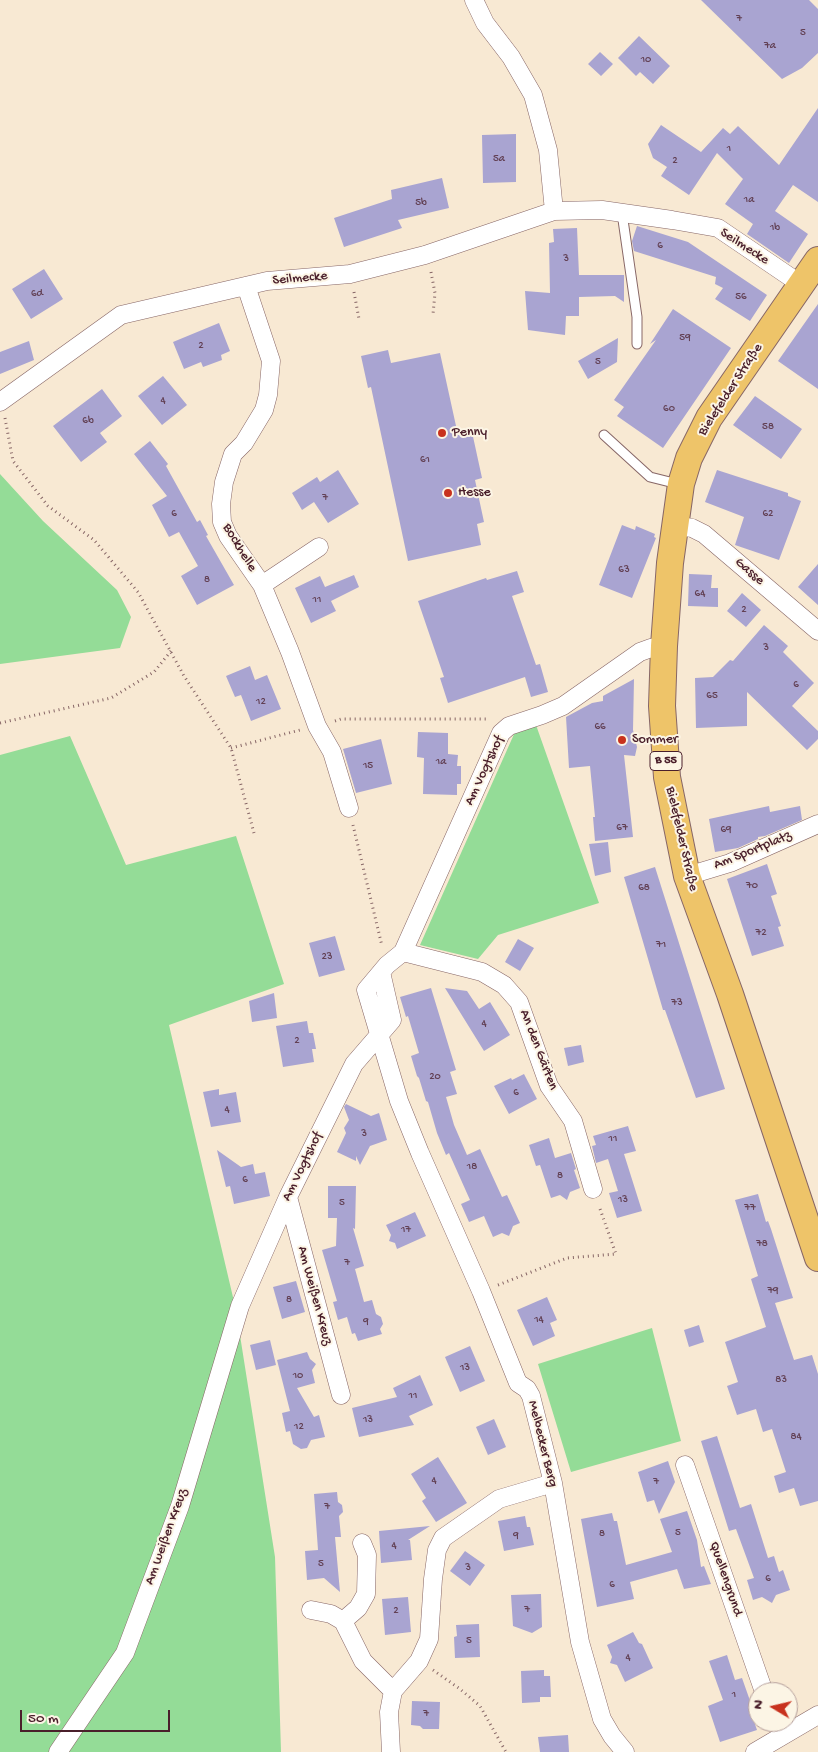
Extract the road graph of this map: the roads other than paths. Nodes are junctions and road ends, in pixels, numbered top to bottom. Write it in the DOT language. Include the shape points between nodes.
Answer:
graph roads {
  1 [pos="474,0"];
  2 [pos="554,211"];
  3 [pos="622,213"];
  4 [pos="818,260"];
  5 [pos="802,285"];
  6 [pos="246,286"];
  7 [pos="637,344"];
  8 [pos="1,401"];
  9 [pos="604,435"];
  10 [pos="681,484"];
  11 [pos="674,526"];
  12 [pos="320,547"];
  13 [pos="262,585"];
  14 [pos="818,631"];
  15 [pos="664,646"];
  16 [pos="349,808"];
  17 [pos="818,824"];
  18 [pos="687,876"];
  19 [pos="404,952"];
  20 [pos="380,1034"];
  21 [pos="593,1189"];
  22 [pos="288,1197"];
  23 [pos="818,1258"];
  24 [pos="240,1306"];
  25 [pos="341,1395"];
  26 [pos="685,1465"];
  27 [pos="553,1483"];
  28 [pos="362,1543"];
  29 [pos="311,1610"];
  30 [pos="343,1621"];
  31 [pos="761,1682"];
  32 [pos="393,1690"];
  33 [pos="818,1715"];
  34 [pos="798,1722"];
  35 [pos="774,1732"];
  36 [pos="58,1752"];
  37 [pos="391,1752"];
  38 [pos="625,1752"];
  39 [pos="756,1752"];
  1 -- 2 [label="street" via="485,23 511,57 533,95 548,150"];
  2 -- 3 [label="street, Seilmecke"];
  2 -- 6 [label="street, Seilmecke" via="425,255 350,274 267,281"];
  3 -- 5 [label="street, Seilmecke" via="718,228"];
  3 -- 7 [label="lane" via="637,317"];
  4 -- 5 [label="main road, Bielefelder Straße / B 55"];
  5 -- 10 [label="main road, Bielefelder Straße / B 55" via="709,418 689,458"];
  6 -- 8 [label="street, Seilmecke" via="121,315"];
  6 -- 13 [label="street, Bockhelle" via="271,361 268,395 264,410 233,454 221,504 222,522 228,536"];
  9 -- 10 [label="lane" via="650,477"];
  10 -- 11 [label="main road, Bielefelder Straße / B 55"];
  11 -- 14 [label="street, Gasse" via="692,528 704,534"];
  11 -- 15 [label="main road, Bielefelder Straße / B 55"];
  12 -- 13 [label="street, Bockhelle"];
  13 -- 16 [label="street, Bockhelle" via="317,726 332,752"];
  15 -- 18 [label="main road, Bielefelder Straße / B 55" via="662,706 666,777"];
  15 -- 19 [label="street, Am Vogtshof" via="640,652 563,706 509,726 501,733"];
  17 -- 18 [label="street, Am Sportplatz" via="730,863"];
  18 -- 23 [label="main road, Bielefelder Straße / B 55"];
  19 -- 20 [label="street, Am Vogtshof" via="384,968 366,990"];
  19 -- 21 [label="street, An den Gärten" via="482,972 504,984 519,1002 549,1086 573,1121"];
  20 -- 22 [label="street, Am Vogtshof" via="354,1064"];
  20 -- 27 [label="street, Melbecker Berg" via="399,1101 420,1153 518,1383 531,1396"];
  22 -- 24 [label="street, Am Vogtshof"];
  22 -- 25 [label="street, Am Weißen Kreuz"];
  24 -- 36 [label="street, Am weißen Kreuz" via="180,1506 125,1653"];
  26 -- 31 [label="street, Quellengrund"];
  27 -- 32 [label="street" via="499,1499 443,1538 437,1550 432,1579 429,1639 419,1661"];
  27 -- 38 [label="street, Melbecker Berg" via="580,1642 602,1719"];
  28 -- 30 [label="street" via="367,1555 366,1594 358,1608"];
  29 -- 30 [label="street" via="331,1614"];
  30 -- 32 [label="street" via="363,1661"];
  32 -- 37 [label="street" via="389,1712"];
  33 -- 34 [label="street"];
  35 -- 39 [label="street"];
}
